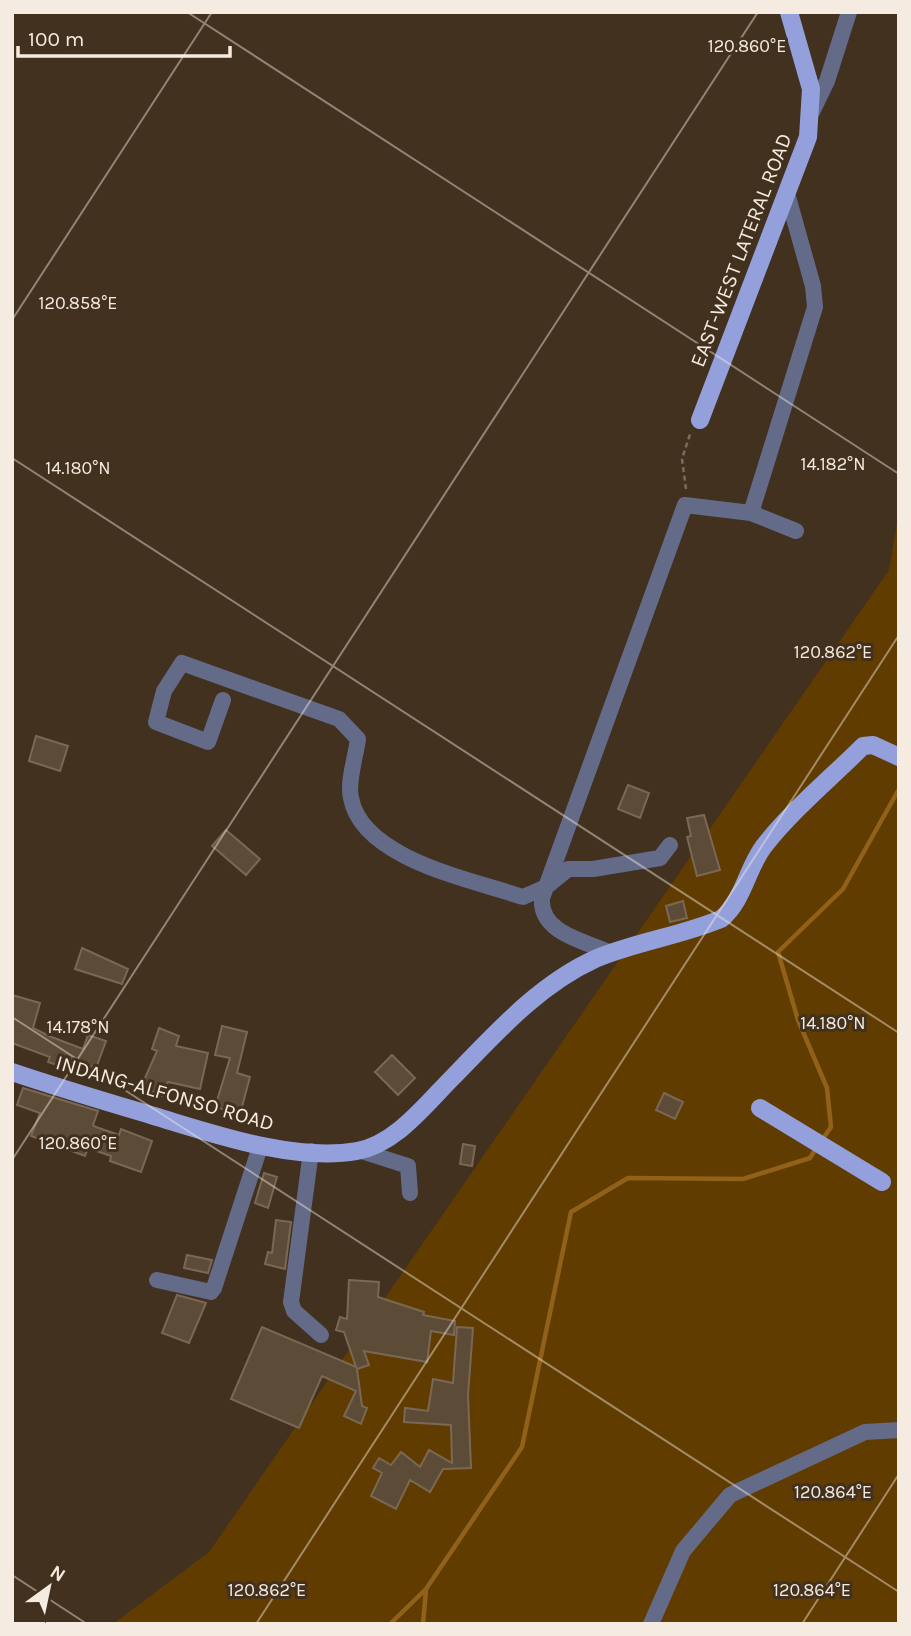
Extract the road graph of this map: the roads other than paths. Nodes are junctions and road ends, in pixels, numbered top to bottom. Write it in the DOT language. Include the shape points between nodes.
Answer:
graph roads {
  1 [pos="789,12"];
  2 [pos="849,12"];
  3 [pos="812,112"];
  4 [pos="788,197"];
  5 [pos="700,420"];
  6 [pos="751,513"];
  7 [pos="796,531"];
  8 [pos="223,700"];
  9 [pos="893,754"];
  10 [pos="670,845"];
  11 [pos="545,887"];
  12 [pos="611,953"];
  13 [pos="12,1072"];
  14 [pos="760,1108"];
  15 [pos="260,1147"];
  16 [pos="358,1150"];
  17 [pos="311,1151"];
  18 [pos="882,1182"];
  19 [pos="410,1193"];
  20 [pos="156,1280"];
  21 [pos="321,1335"];
  22 [pos="899,1430"];
  23 [pos="651,1624"];
  1 -- 3 [label="main road, EAST-WEST LATERAL ROAD" via="805,59"];
  2 -- 3 [label="street"];
  3 -- 4 [label="main road, EAST-WEST LATERAL ROAD"];
  4 -- 5 [label="main road, EAST-WEST LATERAL ROAD"];
  4 -- 6 [label="street" via="815,307"];
  6 -- 7 [label="street"];
  6 -- 11 [label="street" via="685,505"];
  8 -- 11 [label="street" via="208,742 156,722 164,691 182,663 339,719 358,739 350,798 368,832 406,858 523,897"];
  9 -- 12 [label="main road, INDANG-ALFONSO ROAD" via="863,746 776,832 755,859 734,906 721,919"];
  10 -- 11 [label="street" via="660,858 568,869"];
  11 -- 12 [label="street" via="542,911 548,923"];
  12 -- 16 [label="main road, INDANG-ALFONSO ROAD" via="544,991 507,1021 410,1121 382,1142"];
  13 -- 15 [label="main road, INDANG-ALFONSO ROAD"];
  14 -- 18 [label="main road"];
  15 -- 17 [label="main road, INDANG-ALFONSO ROAD"];
  15 -- 20 [label="street" via="211,1292"];
  16 -- 17 [label="main road, INDANG-ALFONSO ROAD"];
  16 -- 19 [label="street" via="408,1166"];
  17 -- 21 [label="street" via="291,1302 294,1311"];
  22 -- 23 [label="street" via="865,1432 730,1495 683,1551"];
}
